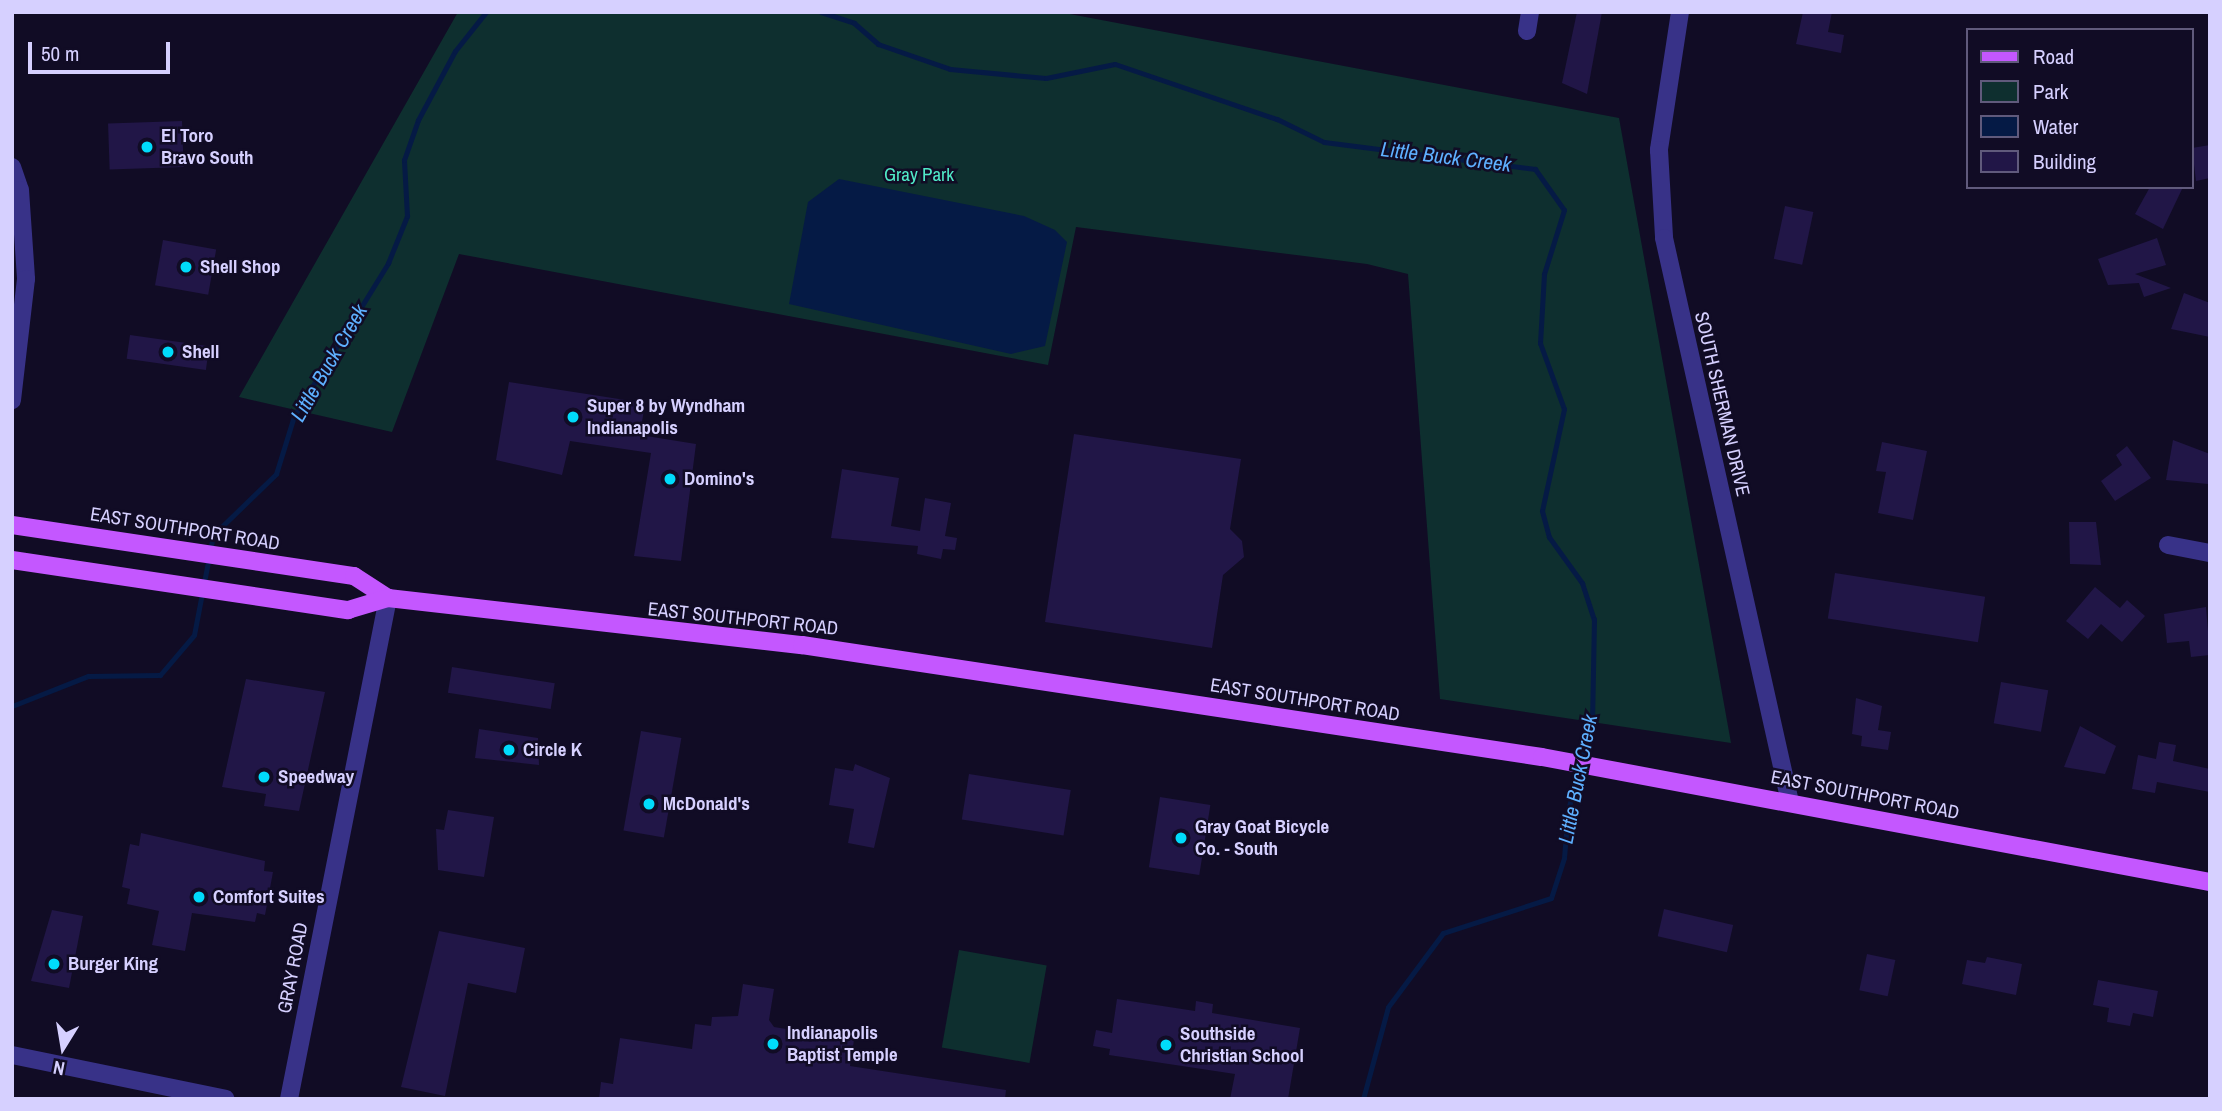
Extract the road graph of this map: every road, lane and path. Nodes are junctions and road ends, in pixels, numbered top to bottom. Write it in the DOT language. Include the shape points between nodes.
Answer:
graph roads {
  1 [pos="1530,12"];
  2 [pos="1680,12"];
  3 [pos="1527,31"];
  4 [pos="12,167"];
  5 [pos="12,400"];
  6 [pos="12,525"];
  7 [pos="2168,545"];
  8 [pos="2210,552"];
  9 [pos="12,560"];
  10 [pos="388,598"];
  11 [pos="1790,802"];
  12 [pos="2210,881"];
  13 [pos="12,1055"];
  14 [pos="226,1099"];
  15 [pos="289,1099"];
  1 -- 3 [label="street"];
  2 -- 11 [label="street, SOUTH SHERMAN DRIVE" via="1659,150 1664,238"];
  4 -- 5 [label="street" via="26,279"];
  6 -- 10 [label="main road, EAST SOUTHPORT ROAD" via="354,576"];
  7 -- 8 [label="street"];
  9 -- 10 [label="main road, EAST SOUTHPORT ROAD" via="348,610"];
  10 -- 11 [label="main road, EAST SOUTHPORT ROAD" via="802,645 1542,757"];
  10 -- 15 [label="street, GRAY ROAD"];
  11 -- 12 [label="main road, EAST SOUTHPORT ROAD"];
  13 -- 14 [label="street"];
}
